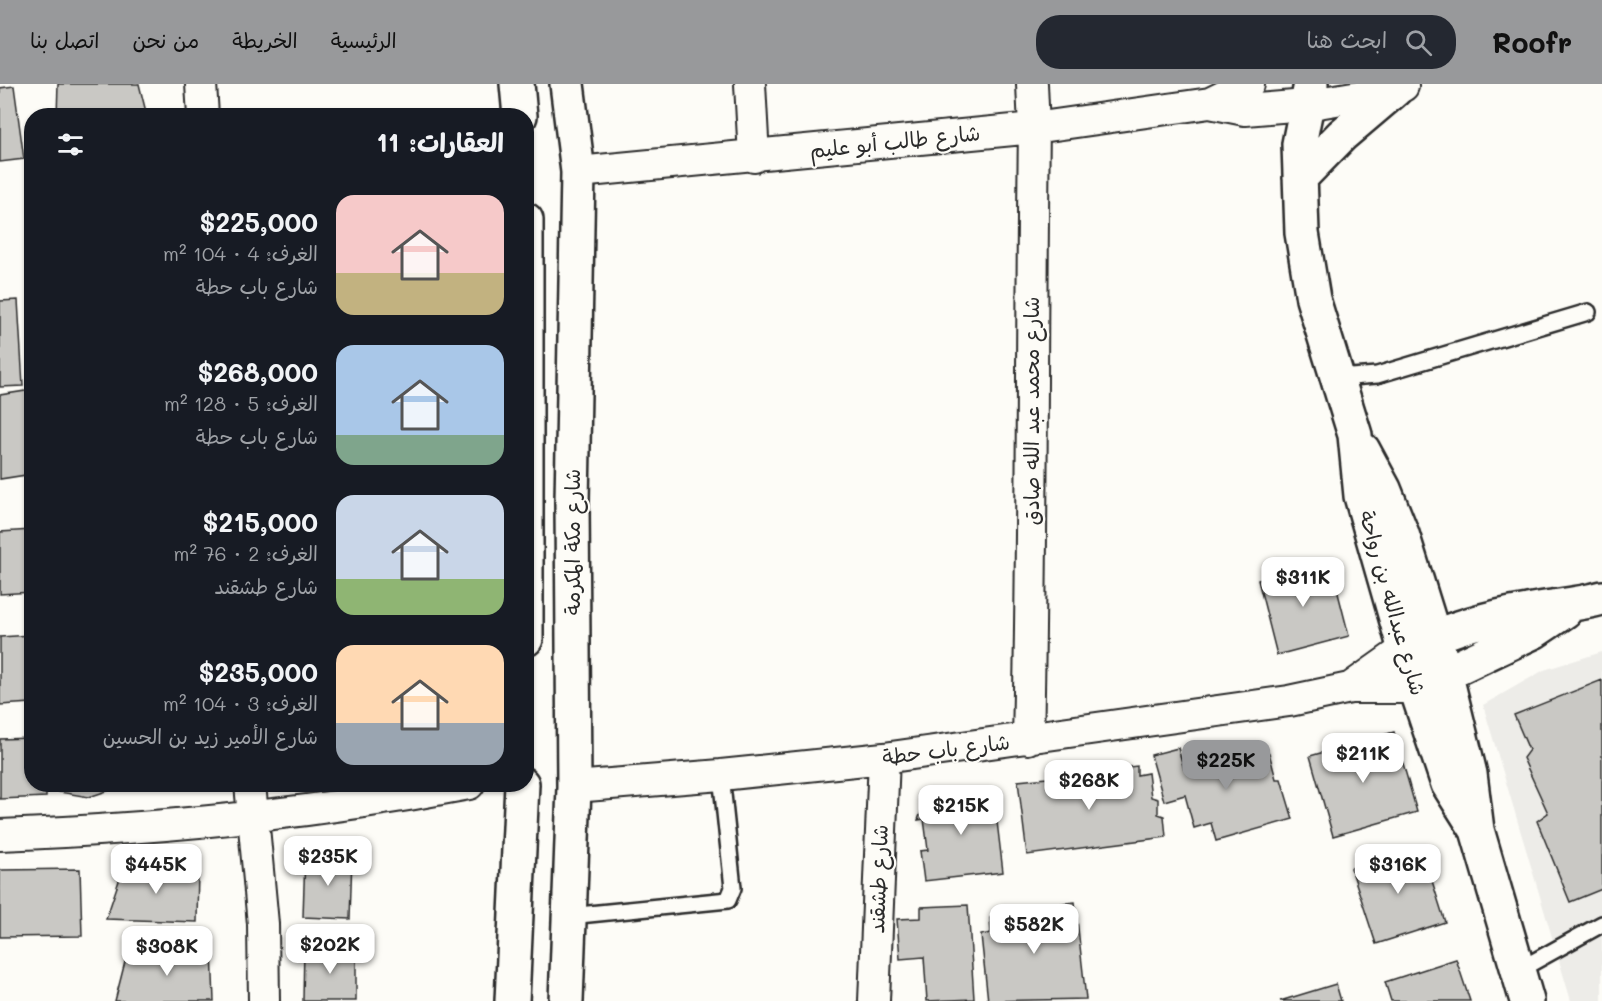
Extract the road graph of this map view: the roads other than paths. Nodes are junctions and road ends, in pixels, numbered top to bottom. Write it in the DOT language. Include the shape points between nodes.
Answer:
graph roads {
  1 [pos="201,84"];
  2 [pos="517,84"];
  3 [pos="567,84"];
  4 [pos="750,84"];
  5 [pos="1032,84"];
  6 [pos="1249,84"];
  7 [pos="1401,87"];
  8 [pos="1309,94"];
  9 [pos="1210,103"];
  10 [pos="202,108"];
  11 [pos="519,108"];
  12 [pos="1034,128"];
  13 [pos="754,157"];
  14 [pos="579,172"];
  15 [pos="1300,178"];
  16 [pos="1588,312"];
  17 [pos="1338,378"];
  18 [pos="1356,435"];
  19 [pos="1587,602"];
  20 [pos="1434,636"];
  21 [pos="1405,649"];
  22 [pos="1445,672"];
  23 [pos="1350,688"];
  24 [pos="1416,688"];
  25 [pos="1028,739"];
  26 [pos="884,758"];
  27 [pos="721,775"];
  28 [pos="574,787"];
  29 [pos="250,792"];
  30 [pos="418,792"];
  31 [pos="522,792"];
  32 [pos="252,818"];
  33 [pos="1477,830"];
  34 [pos="0,835"];
  35 [pos="569,916"];
  36 [pos="1602,924"];
  37 [pos="1522,986"];
  38 [pos="264,1001"];
  39 [pos="512,1001"];
  40 [pos="566,1001"];
  41 [pos="874,1001"];
  1 -- 10 [label="street"];
  2 -- 11 [label="street"];
  3 -- 14 [label="street, شارع مكة المكرمة"];
  4 -- 13 [label="street"];
  5 -- 12 [label="street, شارع محمد عبد الله صادق"];
  6 -- 9 [label="street, شارع طالب أبو عليم"];
  7 -- 8 [label="street, شارع طالب أبو عليم"];
  7 -- 15 [label="street" via="1342,135"];
  8 -- 9 [label="street, شارع طالب أبو عليم" via="1245,110"];
  8 -- 15 [label="street, شارع عبدالله بن رواحة" via="1299,144"];
  9 -- 12 [label="street, شارع طالب أبو عليم"];
  12 -- 13 [label="street, شارع طالب أبو عليم"];
  12 -- 25 [label="street, شارع محمد عبد الله صادق"];
  13 -- 14 [label="street, شارع طالب أبو عليم"];
  14 -- 28 [label="street, شارع مكة المكرمة" via="572,502"];
  15 -- 17 [label="street, شارع عبدالله بن رواحة" via="1302,233 1312,290"];
  16 -- 17 [label="lane" via="1377,375"];
  17 -- 18 [label="street, شارع عبدالله بن رواحة"];
  18 -- 20 [label="street, شارع عبدالله بن رواحة" via="1402,534"];
  18 -- 21 [label="street, شارع عبدالله بن رواحة" via="1361,496"];
  19 -- 20 [label="street" via="1527,611"];
  19 -- 22 [label="street" via="1535,631"];
  20 -- 21 [label="street"];
  20 -- 22 [label="street, شارع عبدالله بن رواحة"];
  21 -- 23 [label="street, شارع باب حطة"];
  21 -- 24 [label="street, شارع عبدالله بن رواحة"];
  22 -- 24 [label="street"];
  22 -- 33 [label="street, شارع عبدالله بن رواحة" via="1470,774"];
  23 -- 24 [label="street, شارع باب حطة"];
  23 -- 25 [label="street, شارع باب حطة" via="1289,701"];
  24 -- 33 [label="street, شارع عبدالله بن رواحة" via="1448,784"];
  25 -- 26 [label="street, شارع باب حطة"];
  26 -- 27 [label="street, شارع باب حطة"];
  26 -- 41 [label="street, شارع طشقند"];
  27 -- 28 [label="street, شارع باب حطة"];
  27 -- 35 [label="lane" via="733,888 728,900"];
  28 -- 35 [label="street, شارع مكة المكرمة"];
  29 -- 32 [label="street"];
  30 -- 32 [label="street"];
  31 -- 39 [label="street"];
  32 -- 34 [label="street"];
  32 -- 38 [label="street" via="263,924"];
  33 -- 37 [label="street, شارع عبدالله بن رواحة"];
  35 -- 40 [label="street, شارع مكة المكرمة"];
  36 -- 37 [label="lane"];
}
